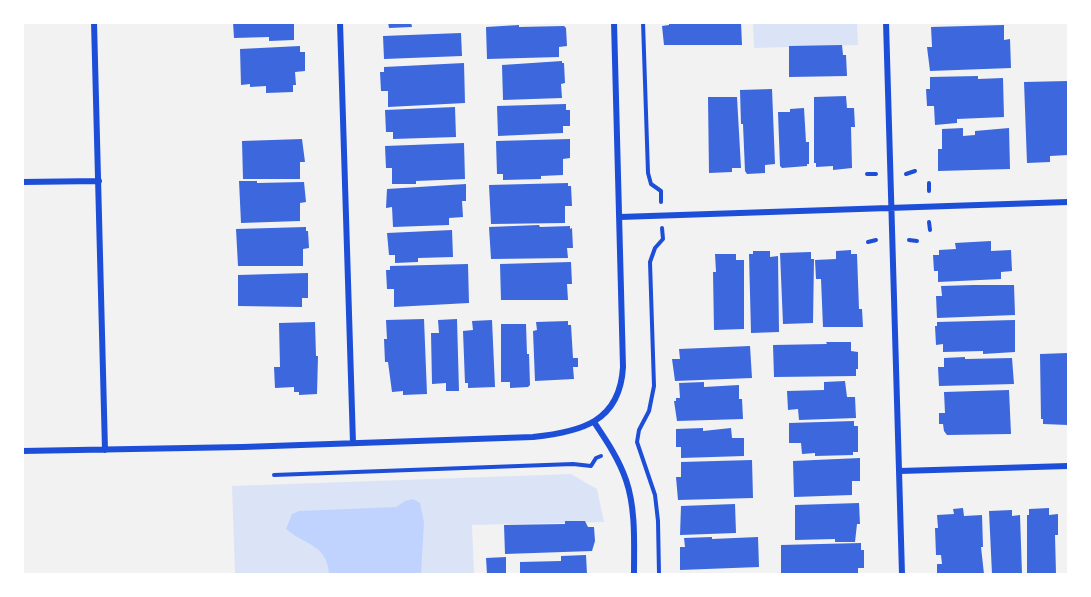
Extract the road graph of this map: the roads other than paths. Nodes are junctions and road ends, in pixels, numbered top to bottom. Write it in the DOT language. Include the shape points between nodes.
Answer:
graph roads {
  1 [pos="94,22"];
  2 [pos="340,22"];
  3 [pos="614,22"];
  4 [pos="886,22"];
  5 [pos="99,181"];
  6 [pos="22,182"];
  7 [pos="1068,202"];
  8 [pos="892,208"];
  9 [pos="620,217"];
  10 [pos="594,422"];
  11 [pos="353,443"];
  12 [pos="105,450"];
  13 [pos="22,451"];
  14 [pos="1068,466"];
  15 [pos="900,471"];
  16 [pos="634,574"];
  17 [pos="902,574"];
  1 -- 5 [label="street"];
  2 -- 11 [label="street"];
  3 -- 9 [label="street"];
  4 -- 8 [label="street"];
  5 -- 6 [label="street"];
  5 -- 12 [label="street"];
  7 -- 8 [label="street"];
  8 -- 9 [label="street"];
  8 -- 15 [label="street"];
  9 -- 10 [label="street" via="623,376 615,402"];
  10 -- 11 [label="street" via="566,433 533,437"];
  10 -- 16 [label="street" via="628,487"];
  11 -- 12 [label="street"];
  12 -- 13 [label="street"];
  14 -- 15 [label="street"];
  15 -- 17 [label="street"];
}
